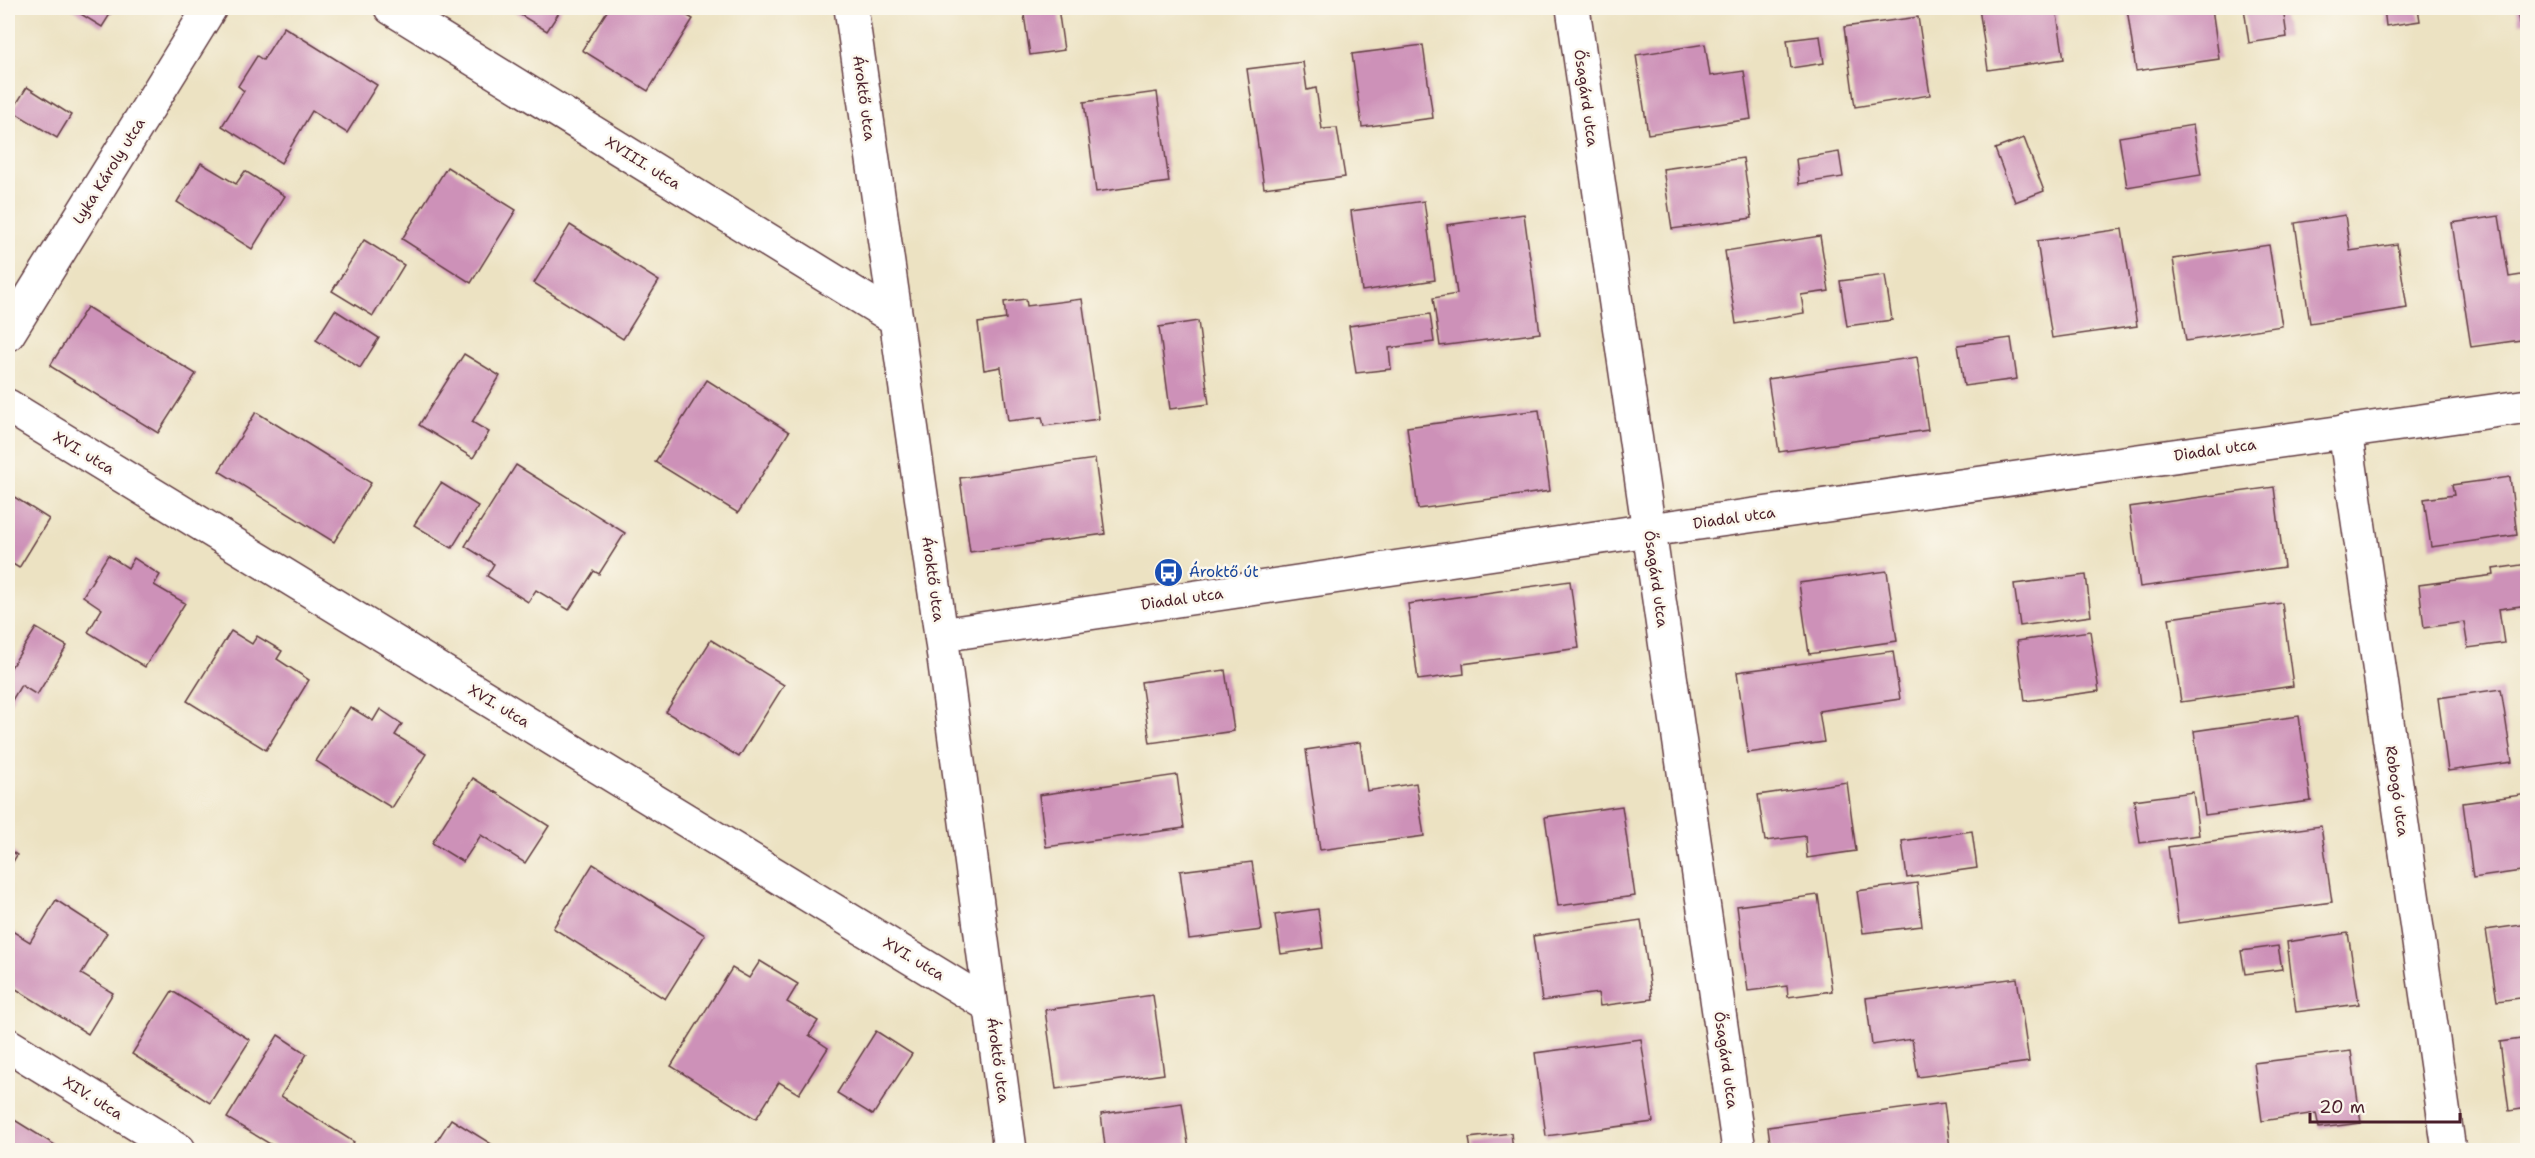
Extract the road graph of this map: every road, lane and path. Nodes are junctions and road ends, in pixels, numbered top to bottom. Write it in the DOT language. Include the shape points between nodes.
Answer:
graph roads {
  1 [pos="210,8"];
  2 [pos="391,8"];
  3 [pos="851,8"];
  4 [pos="1573,8"];
  5 [pos="896,319"];
  6 [pos="8,334"];
  7 [pos="8,406"];
  8 [pos="2528,406"];
  9 [pos="2345,431"];
  10 [pos="1649,530"];
  11 [pos="941,635"];
  12 [pos="990,1006"];
  13 [pos="8,1045"];
  14 [pos="178,1150"];
  15 [pos="1010,1150"];
  16 [pos="1739,1150"];
  17 [pos="2449,1150"];
  1 -- 6 [label="street, Lyka Károly utca"];
  2 -- 5 [label="street, XVIII. utca"];
  3 -- 5 [label="street, Ároktő utca"];
  4 -- 10 [label="street, Ősagárd utca"];
  5 -- 11 [label="street, Ároktő utca"];
  7 -- 12 [label="street, XVI. utca"];
  8 -- 9 [label="street, Diadal utca"];
  9 -- 10 [label="street, Diadal utca"];
  9 -- 17 [label="street, Robogó utca"];
  10 -- 11 [label="street, Diadal utca"];
  10 -- 16 [label="street, Ősagárd utca"];
  11 -- 12 [label="street, Ároktő utca"];
  12 -- 15 [label="street, Ároktő utca"];
  13 -- 14 [label="street, XIV. utca"];
}
